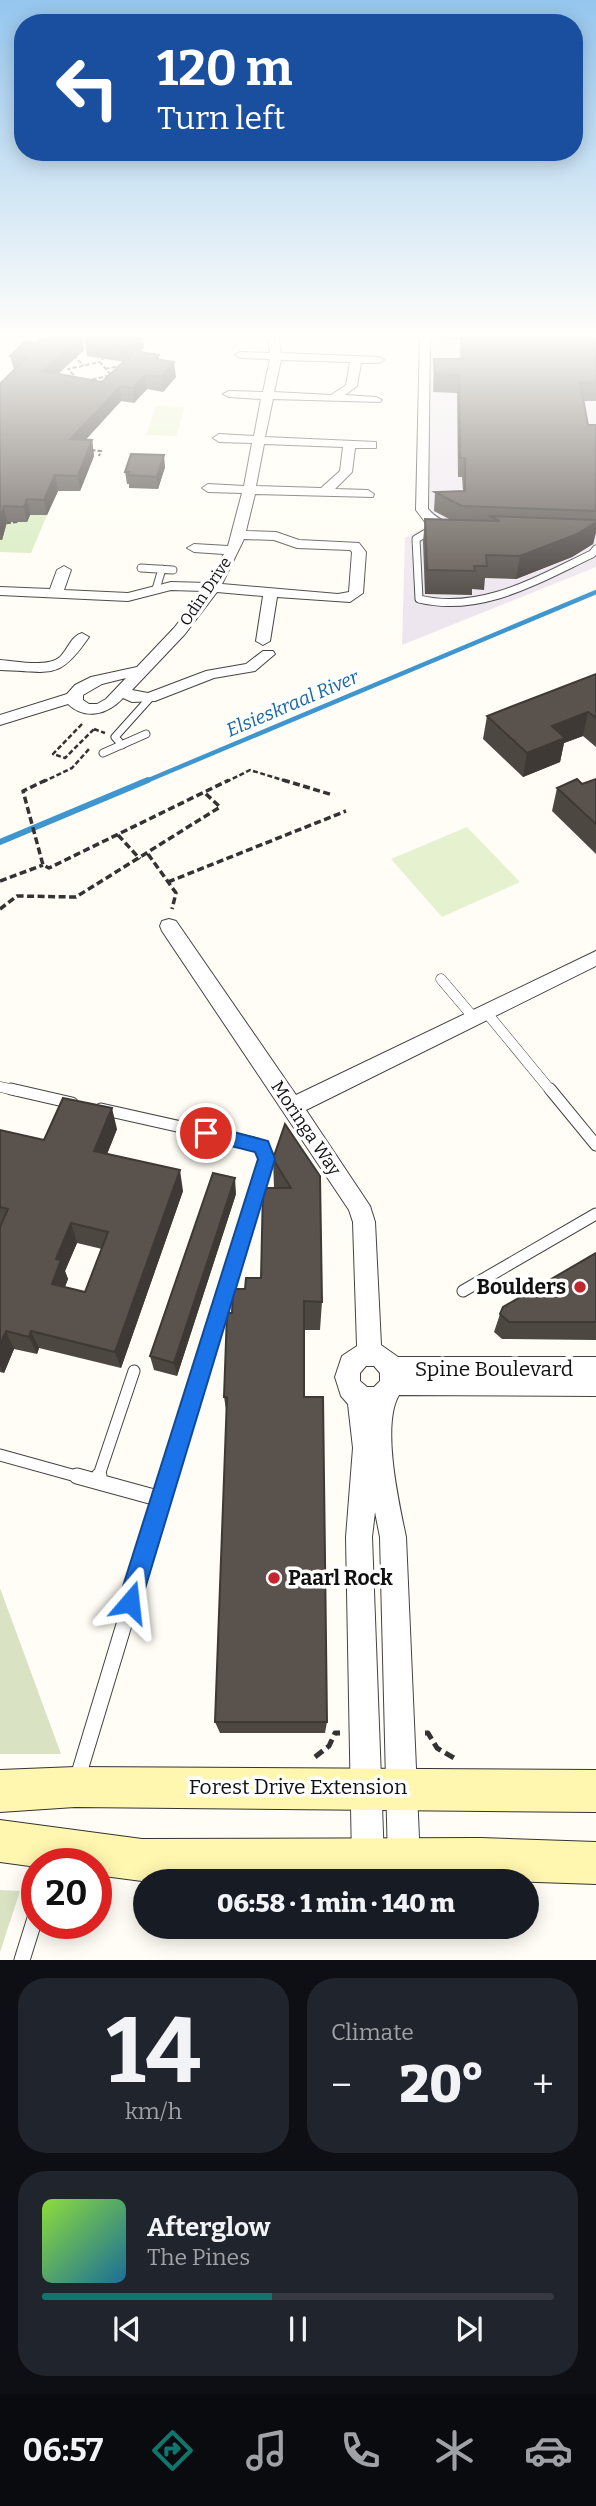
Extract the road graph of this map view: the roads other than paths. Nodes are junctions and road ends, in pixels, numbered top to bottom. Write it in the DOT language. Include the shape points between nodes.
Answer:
graph roads {
  1 [pos="261,426"];
  2 [pos="423,426"];
  3 [pos="219,438"];
  4 [pos="258,440"];
  5 [pos="349,444"];
  6 [pos="372,445"];
  7 [pos="208,488"];
  8 [pos="249,489"];
  9 [pos="325,492"];
  10 [pos="368,494"];
  11 [pos="439,527"];
  12 [pos="465,532"];
  13 [pos="239,535"];
  14 [pos="194,548"];
  15 [pos="596,549"];
  16 [pos="233,550"];
  17 [pos="141,568"];
  18 [pos="162,569"];
  19 [pos="64,570"];
  20 [pos="173,570"];
  21 [pos="156,589"];
  22 [pos="211,589"];
  23 [pos="0,591"];
  24 [pos="271,592"];
  25 [pos="55,594"];
  26 [pos="82,637"];
  27 [pos="0,665"];
  28 [pos="142,671"];
  29 [pos="122,691"];
  30 [pos="74,697"];
  31 [pos="150,698"];
  32 [pos="0,720"];
  33 [pos="146,734"];
  34 [pos="122,745"];
  35 [pos="103,753"];
  36 [pos="169,926"];
  37 [pos="596,958"];
  38 [pos="441,979"];
  39 [pos="480,1015"];
  40 [pos="0,1087"];
  41 [pos="292,1107"];
  42 [pos="596,1145"];
  43 [pos="596,1214"];
  44 [pos="463,1291"];
  45 [pos="369,1354"];
  46 [pos="596,1368"];
  47 [pos="134,1371"];
  48 [pos="596,1384"];
  49 [pos="381,1386"];
  50 [pos="0,1455"];
  51 [pos="97,1481"];
  52 [pos="161,1499"];
  53 [pos="75,1787"];
  54 [pos="384,1788"];
  55 [pos="0,1791"];
  56 [pos="596,1791"];
  57 [pos="0,1841"];
  58 [pos="25,1848"];
  59 [pos="112,1859"];
  60 [pos="386,1860"];
  61 [pos="596,1863"];
  62 [pos="29,1939"];
  63 [pos="22,1960"];
  1 -- 4 [label="street, Odin Drive"];
  2 -- 11 [label="street" via="422,510"];
  3 -- 4 [label="street"];
  4 -- 5 [label="street"];
  4 -- 8 [label="street, Odin Drive"];
  5 -- 6 [label="street"];
  5 -- 9 [label="street" via="346,472"];
  7 -- 8 [label="street"];
  8 -- 9 [label="street"];
  8 -- 13 [label="street, Odin Drive"];
  9 -- 10 [label="street"];
  11 -- 12 [label="street"];
  11 -- 15 [label="lane" via="416,539 419,598 440,604 482,602"];
  13 -- 16 [label="street, Odin Drive"];
  13 -- 24 [label="street" via="358,549 356,593 350,598"];
  14 -- 16 [label="street"];
  16 -- 22 [label="street, Odin Drive"];
  17 -- 18 [label="lane"];
  18 -- 20 [label="lane"];
  18 -- 21 [label="lane"];
  19 -- 25 [label="street"];
  21 -- 22 [label="street" via="187,585"];
  21 -- 25 [label="street" via="128,597"];
  22 -- 24 [label="street"];
  22 -- 28 [label="street, Odin Drive"];
  23 -- 25 [label="street"];
  24 -- 31 [label="street" via="266,647 250,668 211,674"];
  26 -- 27 [label="street" via="58,665"];
  28 -- 29 [label="street, Odin Drive"];
  28 -- 30 [label="street" via="88,684"];
  29 -- 30 [label="street, Odin Drive" via="96,710 82,708"];
  29 -- 31 [label="street"];
  30 -- 32 [label="street"];
  31 -- 34 [label="lane" via="115,737"];
  33 -- 34 [label="lane"];
  34 -- 35 [label="lane"];
  36 -- 41 [label="street, Moringa Way"];
  37 -- 39 [label="street"];
  38 -- 39 [label="lane"];
  39 -- 41 [label="street"];
  39 -- 42 [label="lane"];
  40 -- 52 [label="lane" via="257,1144 265,1150 267,1159"];
  41 -- 45 [label="street, Moringa Way" via="363,1215"];
  43 -- 44 [label="lane"];
  45 -- 49 [label="street" via="385,1360"];
  45 -- 49 [label="street" via="357,1357 349,1366 349,1385"];
  46 -- 49 [label="street, Spine Boulevard"];
  47 -- 51 [label="lane"];
  48 -- 49 [label="street, Spine Boulevard"];
  49 -- 54 [label="street" via="383,1486 393,1537"];
  50 -- 51 [label="lane"];
  51 -- 52 [label="lane"];
  52 -- 53 [label="lane"];
  53 -- 54 [label="street, Forest Drive Extension"];
  53 -- 55 [label="street, Forest Drive Extension"];
  54 -- 56 [label="street, Forest Drive Extension"];
  54 -- 60 [label="street"];
  57 -- 58 [label="street"];
  59 -- 60 [label="street"];
  60 -- 61 [label="street"];
  62 -- 63 [label="lane"];
}
